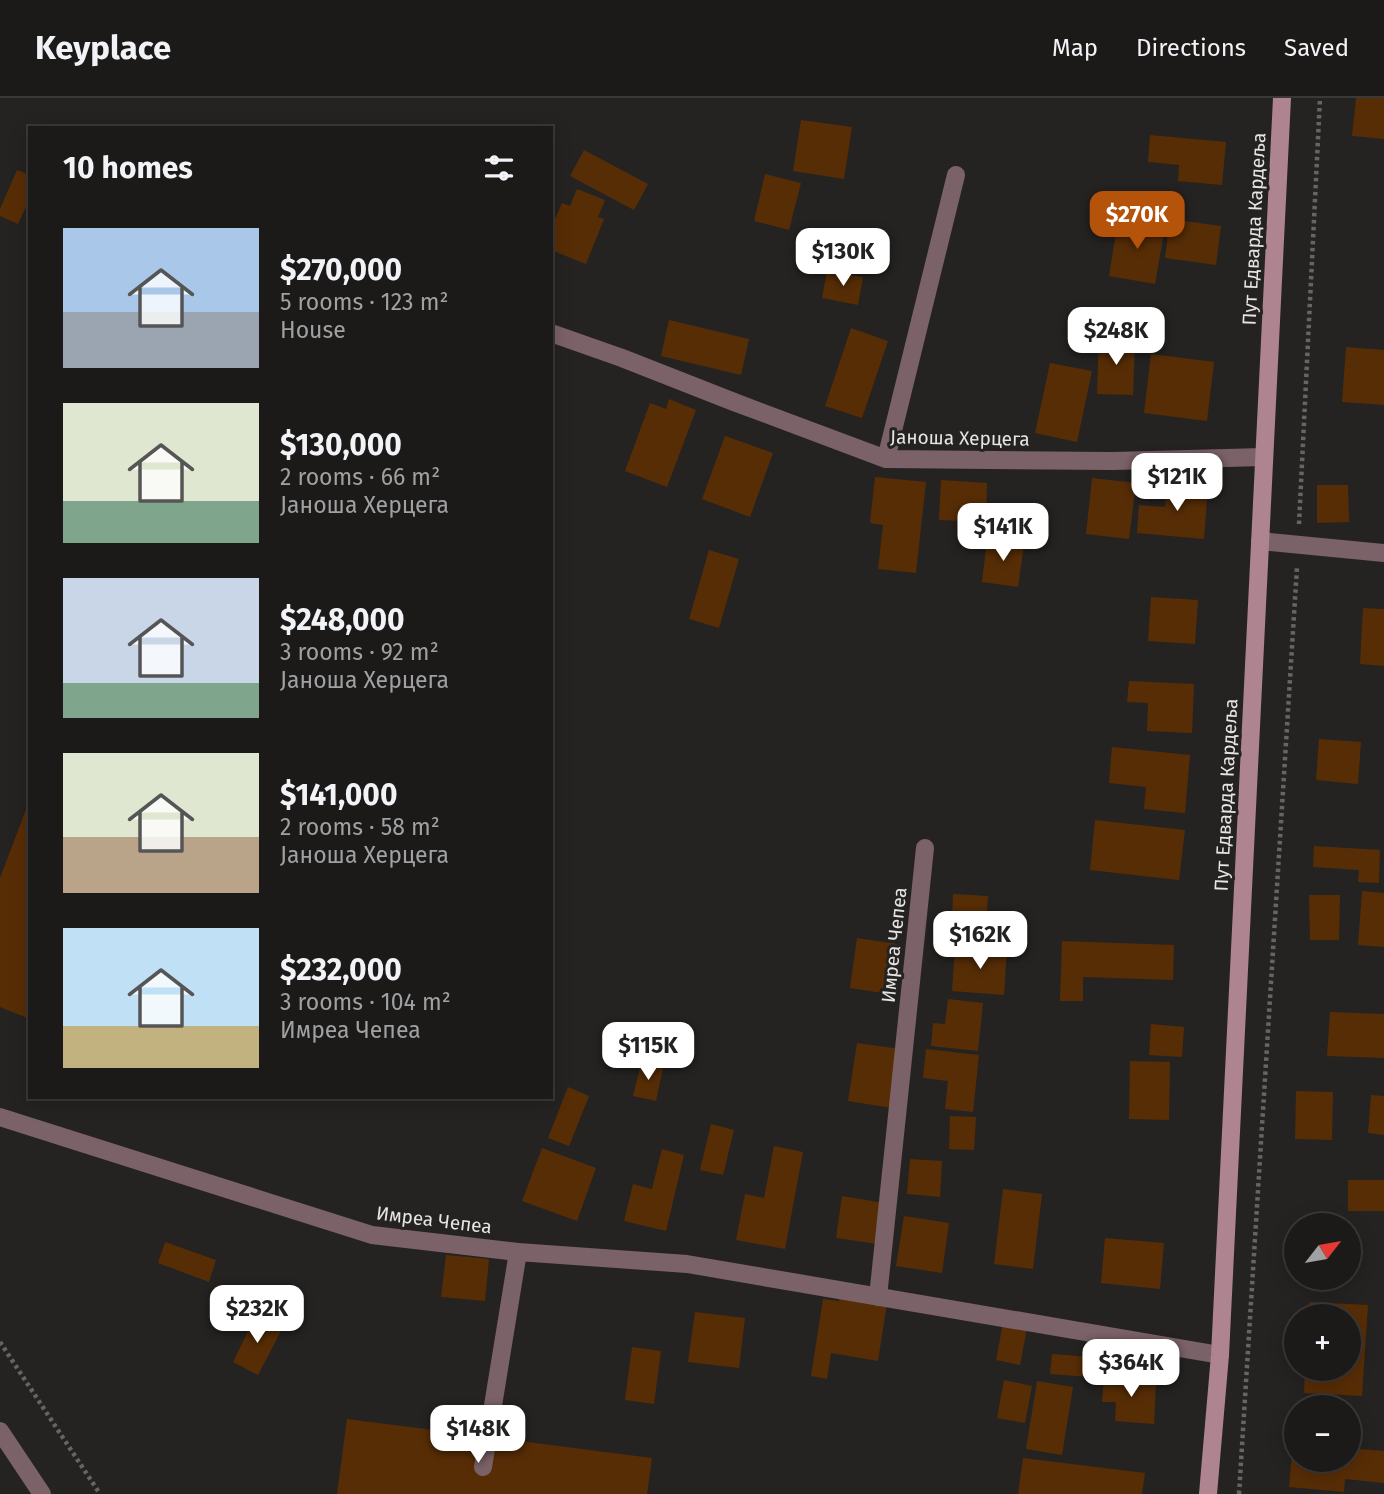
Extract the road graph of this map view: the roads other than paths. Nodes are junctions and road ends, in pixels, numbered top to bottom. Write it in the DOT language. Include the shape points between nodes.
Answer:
graph roads {
  1 [pos="1282,98"];
  2 [pos="956,175"];
  3 [pos="553,334"];
  4 [pos="1264,457"];
  5 [pos="886,460"];
  6 [pos="1259,541"];
  7 [pos="1384,553"];
  8 [pos="925,848"];
  9 [pos="0,1116"];
  10 [pos="518,1252"];
  11 [pos="878,1297"];
  12 [pos="1220,1355"];
  13 [pos="0,1431"];
  14 [pos="483,1467"];
  15 [pos="42,1494"];
  16 [pos="1208,1494"];
  1 -- 4 [label="main road, Пут Едварда Кардеља"];
  2 -- 5 [label="street"];
  3 -- 5 [label="street, Јаноша Херцега"];
  4 -- 5 [label="street, Јаноша Херцега"];
  4 -- 6 [label="main road, Пут Едварда Кардеља"];
  6 -- 7 [label="street"];
  6 -- 12 [label="main road, Пут Едварда Кардеља"];
  8 -- 11 [label="street, Имреа Чепеа"];
  9 -- 10 [label="street, Имреа Чепеа" via="372,1235"];
  10 -- 11 [label="street, Имреа Чепеа" via="687,1264"];
  10 -- 14 [label="street"];
  11 -- 12 [label="street, Имреа Чепеа"];
  12 -- 16 [label="main road, Пут Едварда Кардеља"];
  13 -- 15 [label="street"];
}
